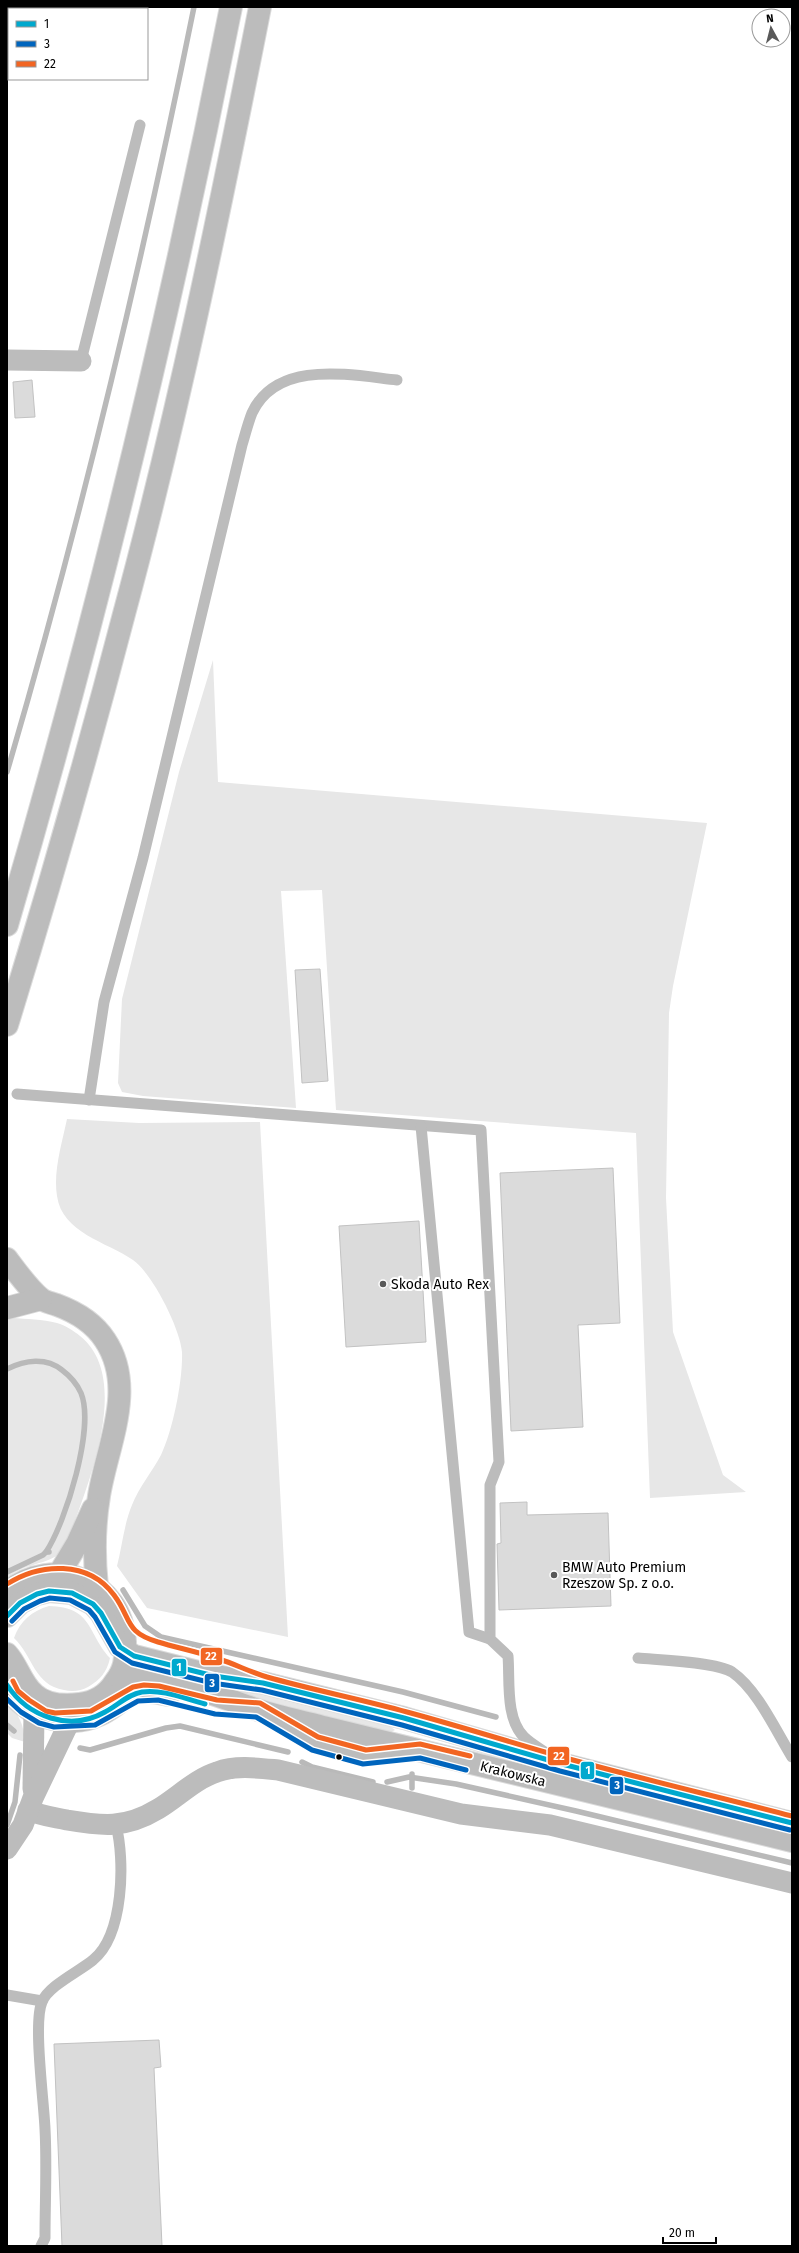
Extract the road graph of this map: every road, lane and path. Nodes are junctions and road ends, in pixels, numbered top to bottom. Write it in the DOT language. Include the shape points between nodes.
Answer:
graph roads {
  1 [pos="231,7"];
  2 [pos="260,7"];
  3 [pos="140,125"];
  4 [pos="7,360"];
  5 [pos="81,361"];
  6 [pos="396,380"];
  7 [pos="7,925"];
  8 [pos="7,1025"];
  9 [pos="17,1094"];
  10 [pos="88,1100"];
  11 [pos="421,1126"];
  12 [pos="7,1258"];
  13 [pos="41,1299"];
  14 [pos="7,1308"];
  15 [pos="99,1497"];
  16 [pos="54,1583"];
  17 [pos="97,1587"];
  18 [pos="7,1592"];
  19 [pos="7,1616"];
  20 [pos="490,1639"];
  21 [pos="125,1642"];
  22 [pos="7,1654"];
  23 [pos="638,1658"];
  24 [pos="119,1677"];
  25 [pos="7,1685"];
  26 [pos="258,1710"];
  27 [pos="34,1712"];
  28 [pos="73,1712"];
  29 [pos="792,1757"];
  30 [pos="562,1764"];
  31 [pos="31,1804"];
  32 [pos="792,1823"];
  33 [pos="116,1825"];
  34 [pos="792,1841"];
  35 [pos="7,1849"];
  36 [pos="792,1883"];
  37 [pos="7,1995"];
  38 [pos="42,2002"];
  39 [pos="41,2246"];
  1 -- 7 [label="main road" via="199,167 137,442 56,760"];
  2 -- 8 [label="main road" via="198,308 138,561 81,772"];
  3 -- 5 [label="lane"];
  4 -- 5 [label="street"];
  6 -- 10 [label="lane" via="327,373 303,376 278,385 253,413 242,446 143,858 104,1002"];
  9 -- 10 [label="lane"];
  10 -- 11 [label="lane"];
  11 -- 20 [label="lane" via="470,1632"];
  11 -- 20 [label="lane" via="481,1130 499,1462 490,1485"];
  12 -- 13 [label="main road"];
  13 -- 14 [label="main road"];
  13 -- 15 [label="main road" via="72,1312 97,1329 111,1350 116,1364 118,1415"];
  15 -- 16 [label="main road" via="77,1544"];
  15 -- 17 [label="main road" via="95,1567"];
  16 -- 17 [label="main road" via="79,1578"];
  16 -- 18 [label="main road" via="34,1577 24,1580"];
  16 -- 19 [label="main road" via="26,1599"];
  16 -- 21 [label="main road" via="93,1604 115,1639"];
  17 -- 21 [label="main road" via="115,1606 122,1620"];
  20 -- 30 [label="lane" via="508,1656 511,1702 516,1727 527,1740"];
  21 -- 24 [label="main road" via="125,1664"];
  21 -- 30 [label="main road, Krakowska" via="157,1662 214,1676 262,1683 404,1718"];
  22 -- 28 [label="main road" via="35,1695"];
  23 -- 29 [label="lane" via="700,1664 731,1672 750,1688"];
  24 -- 26 [label="main road, Krakowska" via="133,1676 161,1681 219,1695"];
  24 -- 28 [label="main road" via="101,1697"];
  25 -- 27 [label="main road" via="17,1699"];
  26 -- 28 [label="main road" via="216,1707 159,1693 144,1692 135,1694 93,1718"];
  26 -- 34 [label="main road, Krakowska"];
  27 -- 28 [label="main road" via="54,1720"];
  27 -- 31 [label="street"];
  28 -- 31 [label="street"];
  30 -- 32 [label="main road, Krakowska"];
  31 -- 33 [label="street" via="40,1815 103,1826"];
  31 -- 35 [label="street" via="15,1839"];
  33 -- 36 [label="street" via="141,1818 217,1771 259,1768 278,1770 460,1814 550,1825"];
  33 -- 38 [label="lane" via="122,1872 111,1934 94,1959 51,1991"];
  37 -- 38 [label="lane"];
  38 -- 39 [label="lane" via="39,2022 45,2130 45,2238"];
}
